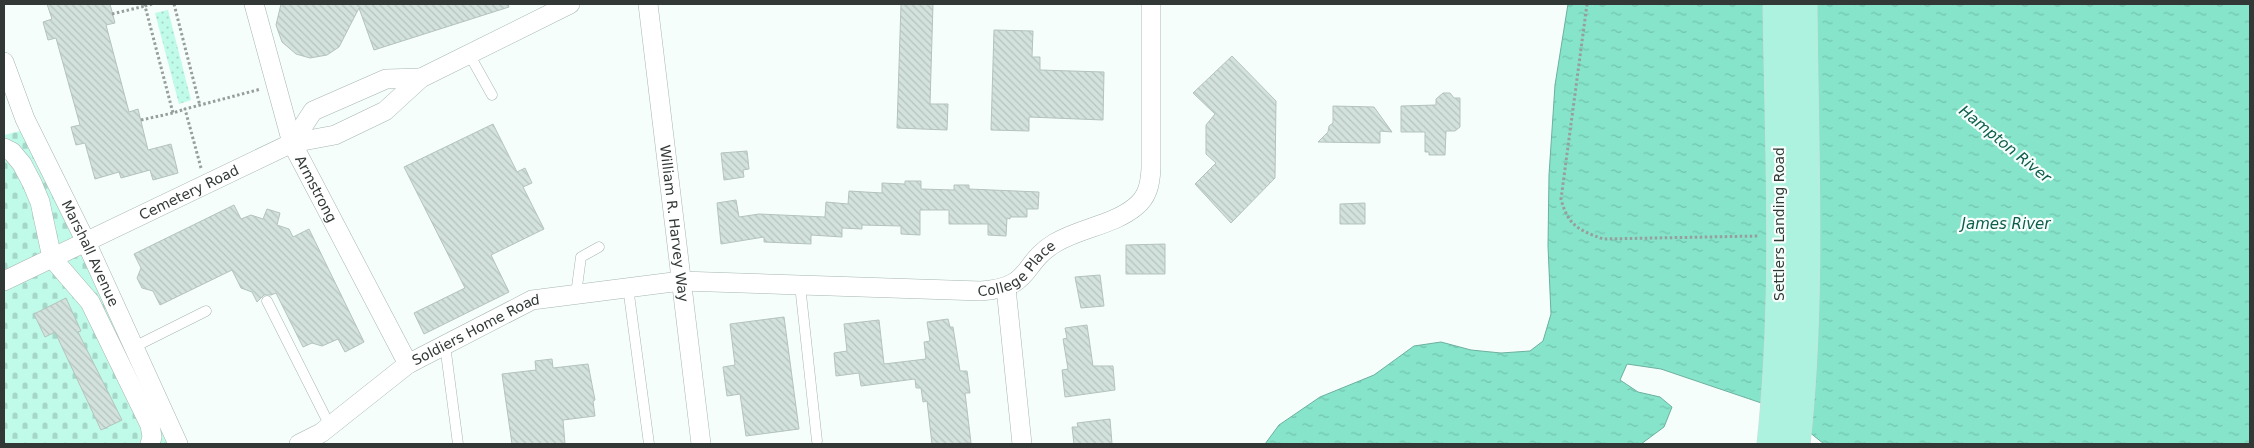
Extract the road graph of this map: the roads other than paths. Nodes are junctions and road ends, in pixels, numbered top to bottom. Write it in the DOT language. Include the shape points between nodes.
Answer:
graph roads {
  1 [pos="254,4"];
  2 [pos="570,4"];
  3 [pos="648,4"];
  4 [pos="1150,4"];
  5 [pos="1777,4"];
  6 [pos="1802,4"];
  7 [pos="470,54"];
  8 [pos="4,62"];
  9 [pos="421,78"];
  10 [pos="492,95"];
  11 [pos="292,143"];
  12 [pos="4,148"];
  13 [pos="86,242"];
  14 [pos="599,247"];
  15 [pos="52,258"];
  16 [pos="4,281"];
  17 [pos="681,281"];
  18 [pos="800,285"];
  19 [pos="628,287"];
  20 [pos="1006,288"];
  21 [pos="576,294"];
  22 [pos="267,301"];
  23 [pos="206,311"];
  24 [pos="445,345"];
  25 [pos="134,347"];
  26 [pos="408,364"];
  27 [pos="330,426"];
  28 [pos="817,441"];
  29 [pos="150,444"];
  30 [pos="178,444"];
  31 [pos="299,444"];
  32 [pos="458,444"];
  33 [pos="649,444"];
  34 [pos="701,444"];
  35 [pos="1022,444"];
  36 [pos="1771,444"];
  37 [pos="1796,444"];
  1 -- 11 [label="street, Armstrong"];
  2 -- 7 [label="street, Cemetery Road"];
  3 -- 17 [label="street, William R. Harvey Way"];
  4 -- 20 [label="street, College Place" via="1151,169 1145,196 1123,214 1050,246 1022,279"];
  5 -- 36 [label="main road, Settlers Landing Road" via="1780,288 1779,355"];
  6 -- 37 [label="main road, Settlers Landing Road" via="1805,318"];
  7 -- 9 [label="street, Cemetery Road"];
  7 -- 10 [label="lane"];
  8 -- 13 [label="street, Marshall Avenue" via="25,119"];
  9 -- 11 [label="street, Cemetery Road" via="385,111 335,135"];
  9 -- 11 [label="street, Cemetery Road" via="386,80 313,111"];
  11 -- 13 [label="street, Cemetery Road"];
  11 -- 26 [label="street, Armstrong"];
  12 -- 15 [label="street" via="22,164 32,183 40,202"];
  13 -- 15 [label="street, Cemetery Road"];
  13 -- 25 [label="street, Marshall Avenue"];
  14 -- 21 [label="lane" via="581,257"];
  15 -- 16 [label="street, Cemetery Road"];
  15 -- 29 [label="street" via="90,302 150,425"];
  17 -- 18 [label="street, College Place"];
  17 -- 19 [label="street, Soldiers Home Road"];
  17 -- 34 [label="street, William R. Harvey Way"];
  18 -- 20 [label="street, College Place" via="981,291"];
  18 -- 28 [label="lane"];
  19 -- 21 [label="street, Soldiers Home Road"];
  19 -- 33 [label="lane"];
  20 -- 35 [label="street"];
  21 -- 24 [label="street, Soldiers Home Road" via="532,300"];
  22 -- 27 [label="lane"];
  23 -- 25 [label="lane"];
  24 -- 26 [label="street, Soldiers Home Road"];
  24 -- 32 [label="lane"];
  25 -- 30 [label="street, Marshall Avenue"];
  26 -- 27 [label="street, Soldiers Home Road"];
  27 -- 31 [label="street, Soldiers Home Road"];
}
